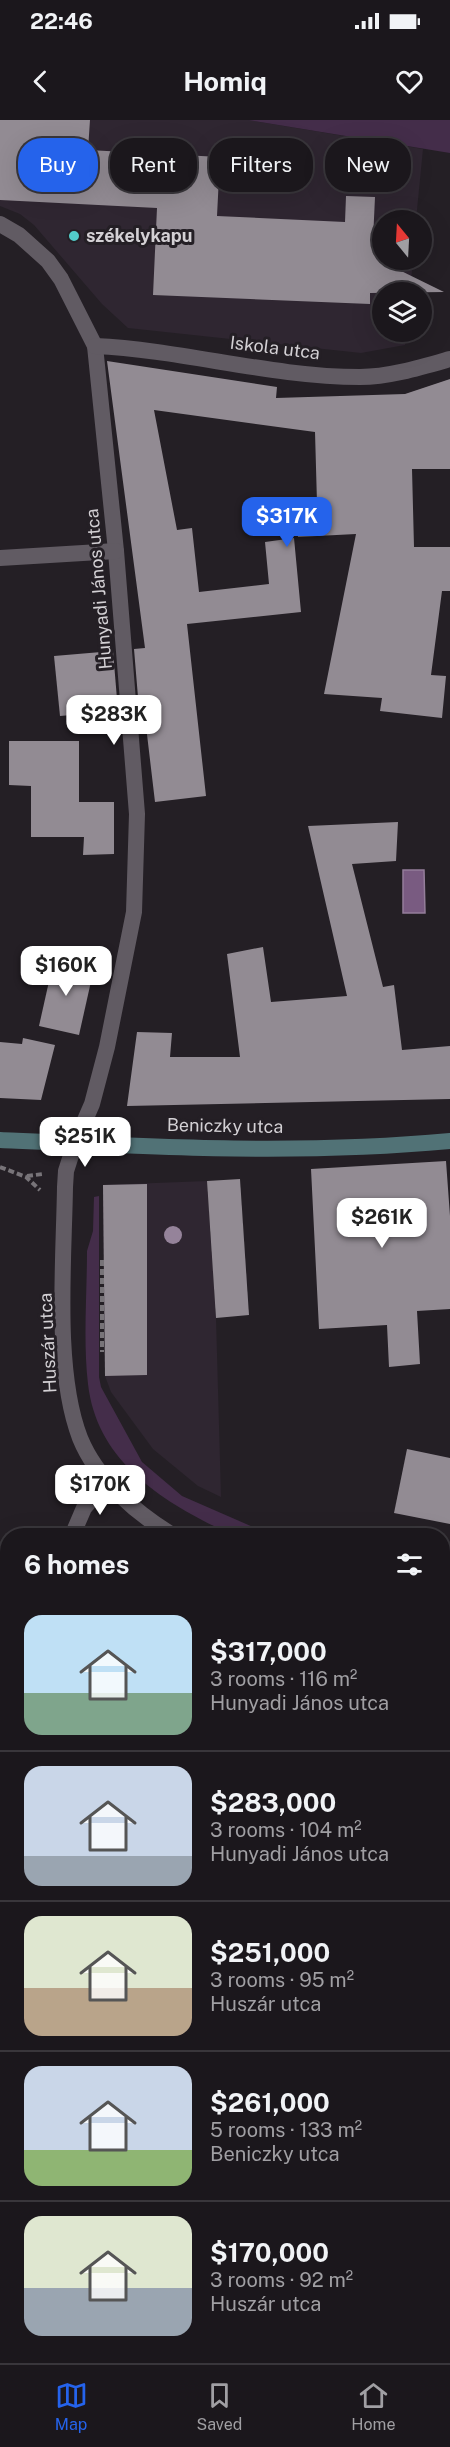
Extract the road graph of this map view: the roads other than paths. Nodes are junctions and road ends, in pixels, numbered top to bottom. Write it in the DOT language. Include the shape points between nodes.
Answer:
graph roads {
  1 [pos="0,224"];
  2 [pos="95,346"];
  3 [pos="450,359"];
  4 [pos="116,551"];
  5 [pos="0,558"];
  6 [pos="0,1140"];
  7 [pos="450,1141"];
  8 [pos="75,1143"];
  9 [pos="106,1482"];
  10 [pos="75,1528"];
  11 [pos="160,1528"];
  1 -- 2 [label="street" via="26,240 48,261"];
  2 -- 3 [label="street, Iskola utca" via="158,350 297,372 361,377"];
  2 -- 4 [label="street, Hunyadi János utca"];
  4 -- 5 [label="street"];
  4 -- 8 [label="street, Hunyadi János utca" via="137,814 134,912 107,1047 92,1104"];
  6 -- 8 [label="main road, Beniczky utca"];
  7 -- 8 [label="main road, Beniczky utca" via="389,1147"];
  8 -- 9 [label="street, Huszár utca" via="65,1187 66,1383 81,1440"];
  9 -- 10 [label="street" via="84,1508"];
  9 -- 11 [label="street, Huszár utca" via="145,1519"];
}
